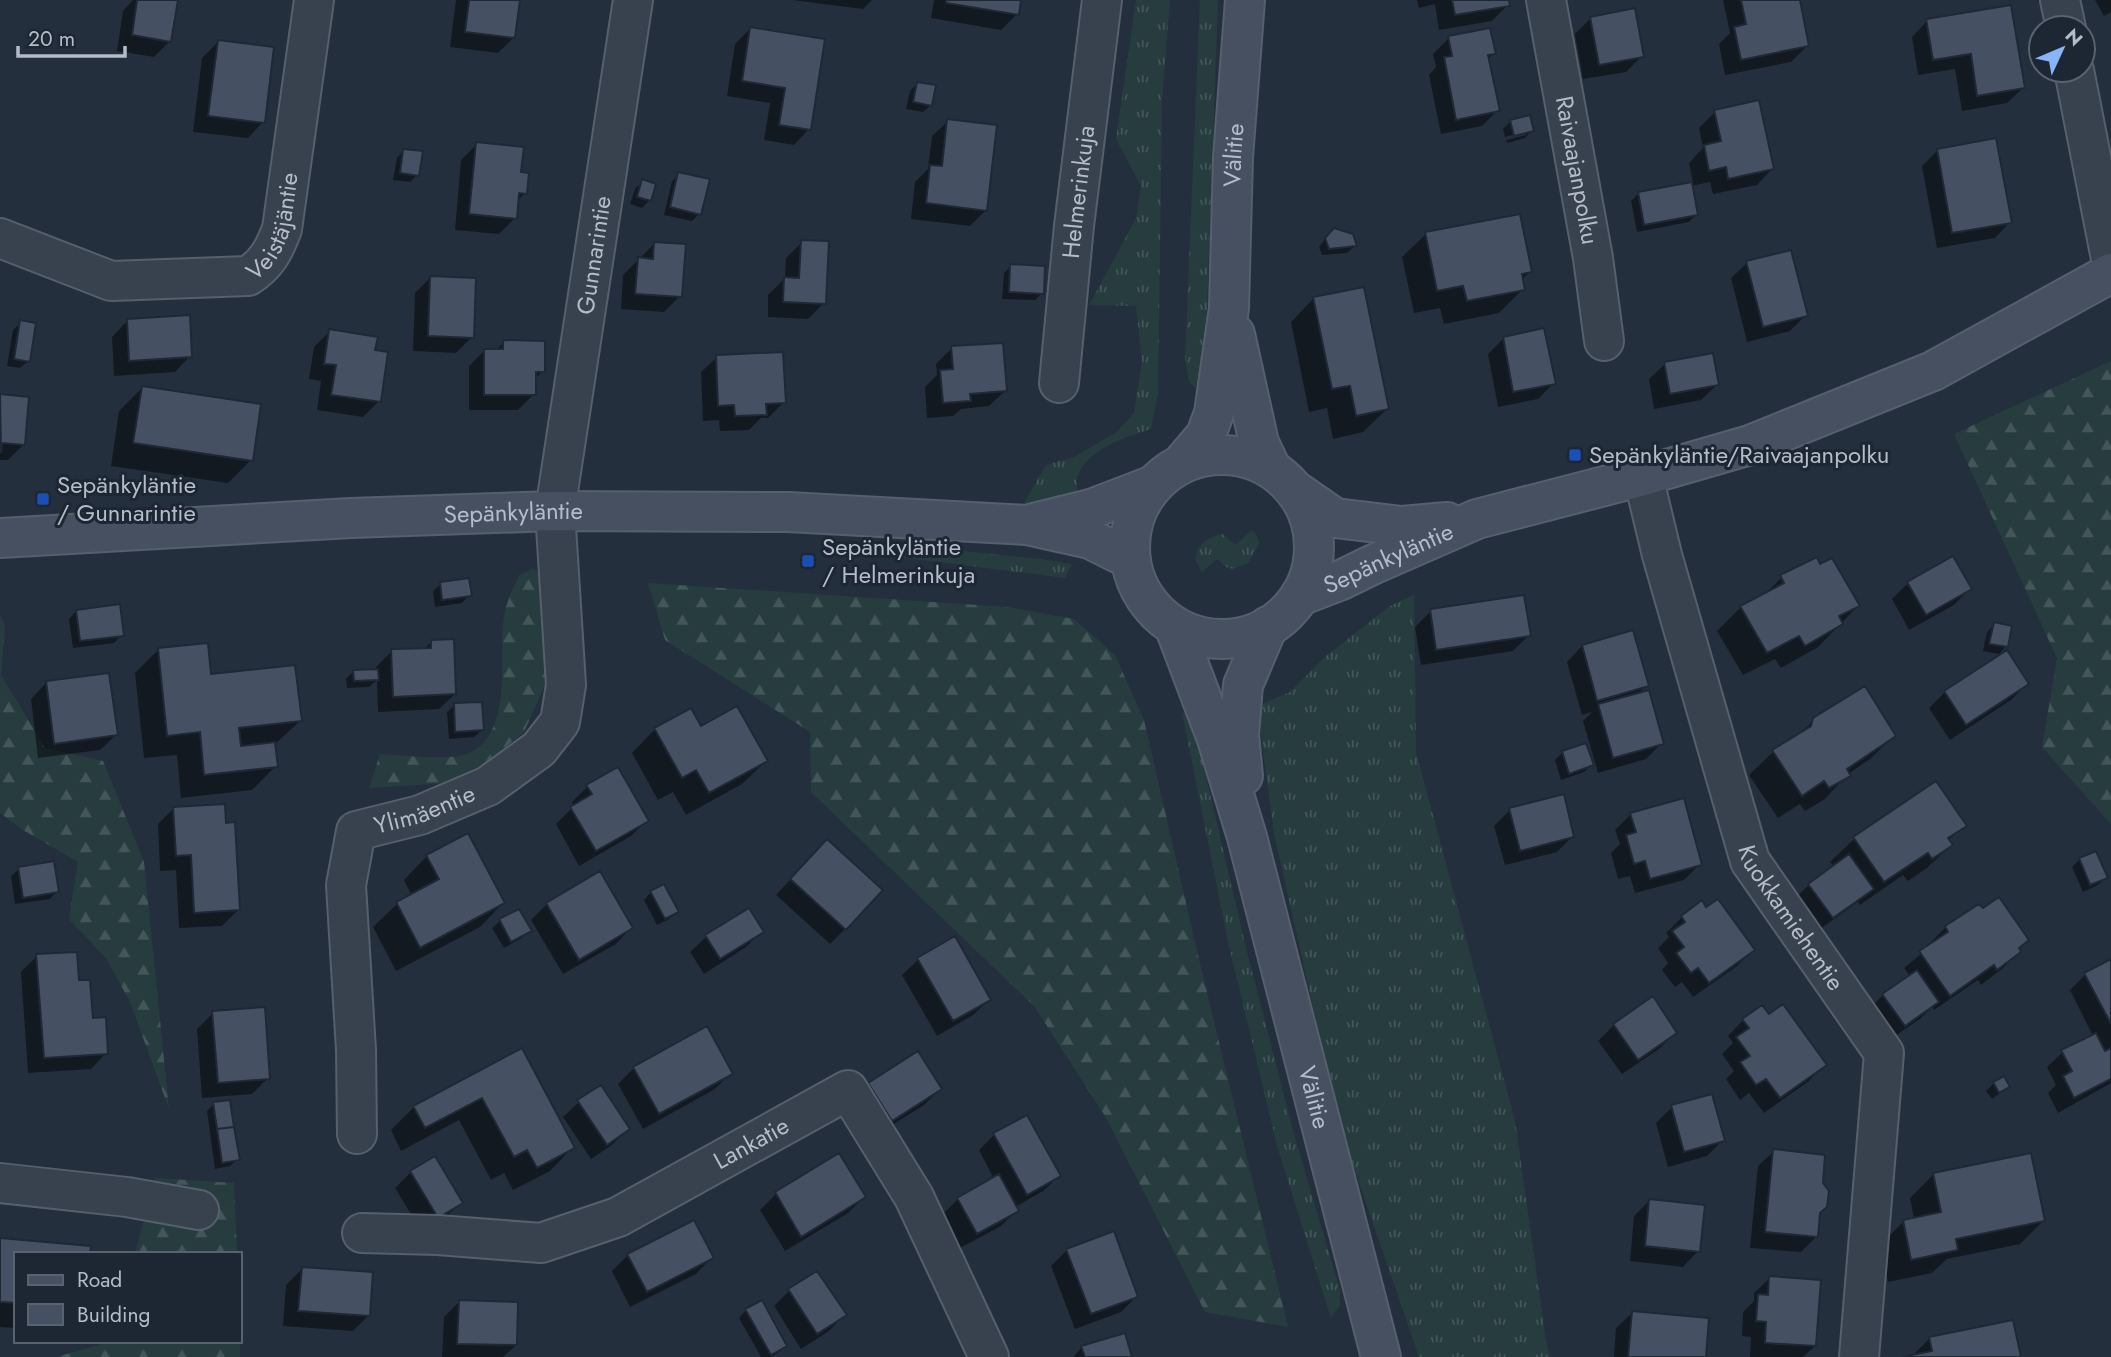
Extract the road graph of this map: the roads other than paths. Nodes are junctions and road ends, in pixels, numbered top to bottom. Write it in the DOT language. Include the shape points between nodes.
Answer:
graph roads {
  1 [pos="314,0"];
  2 [pos="633,0"];
  3 [pos="1102,0"];
  4 [pos="1245,0"];
  5 [pos="1546,0"];
  6 [pos="2077,84"];
  7 [pos="0,238"];
  8 [pos="2111,259"];
  9 [pos="2111,273"];
  10 [pos="1229,308"];
  11 [pos="1604,341"];
  12 [pos="1059,383"];
  13 [pos="1183,463"];
  14 [pos="1643,476"];
  15 [pos="1283,480"];
  16 [pos="1152,486"];
  17 [pos="555,511"];
  18 [pos="1477,519"];
  19 [pos="1027,525"];
  20 [pos="0,538"];
  21 [pos="1130,559"];
  22 [pos="1300,596"];
  23 [pos="1268,626"];
  24 [pos="1175,628"];
  25 [pos="1247,837"];
  26 [pos="357,1134"];
  27 [pos="0,1183"];
  28 [pos="199,1210"];
  29 [pos="362,1233"];
  30 [pos="989,1357"];
  31 [pos="1381,1357"];
  32 [pos="1859,1357"];
  1 -- 7 [label="street, Veistäjäntie" via="282,229 275,250 262,267 248,276 111,281"];
  2 -- 17 [label="street, Gunnarintie"];
  3 -- 12 [label="street, Helmerinkuja"];
  4 -- 10 [label="main road, Välitie" via="1233,158"];
  5 -- 11 [label="street, Raivaajanpolku"];
  6 -- 8 [label="street"];
  9 -- 14 [label="main road, Sepänkyläntie" via="1933,371 1750,445"];
  10 -- 13 [label="main road, Välitie" via="1214,413 1206,435"];
  10 -- 15 [label="main road, Välitie" via="1259,443"];
  13 -- 15 [label="main road" via="1210,455 1242,456"];
  13 -- 16 [label="main road"];
  14 -- 18 [label="main road, Sepänkyläntie"];
  14 -- 32 [label="street, Kuokkamiehentie" via="1661,555 1750,861 1884,1053"];
  15 -- 18 [label="main road, Sepänkyläntie" via="1335,518 1402,526"];
  15 -- 22 [label="main road" via="1309,516 1314,544 1312,569"];
  16 -- 19 [label="main road, Sepänkyläntie" via="1091,509"];
  16 -- 21 [label="main road" via="1136,512"];
  17 -- 19 [label="main road, Sepänkyläntie" via="788,512"];
  17 -- 20 [label="main road, Sepänkyläntie"];
  17 -- 26 [label="street, Ylimäentie" via="566,685 559,722 539,749 488,786 420,815 356,831 346,884"];
  18 -- 22 [label="main road, Sepänkyläntie"];
  19 -- 21 [label="main road, Sepänkyläntie" via="1090,539"];
  21 -- 24 [label="main road" via="1144,596"];
  22 -- 23 [label="main road"];
  23 -- 24 [label="main road" via="1228,639 1200,637"];
  23 -- 25 [label="main road, Välitie" via="1243,685 1239,735"];
  24 -- 25 [label="main road, Välitie" via="1217,739"];
  25 -- 31 [label="main road, Välitie"];
  27 -- 28 [label="street"];
  29 -- 30 [label="street, Lankatie" via="541,1243 618,1217 848,1090 914,1197"];
}
